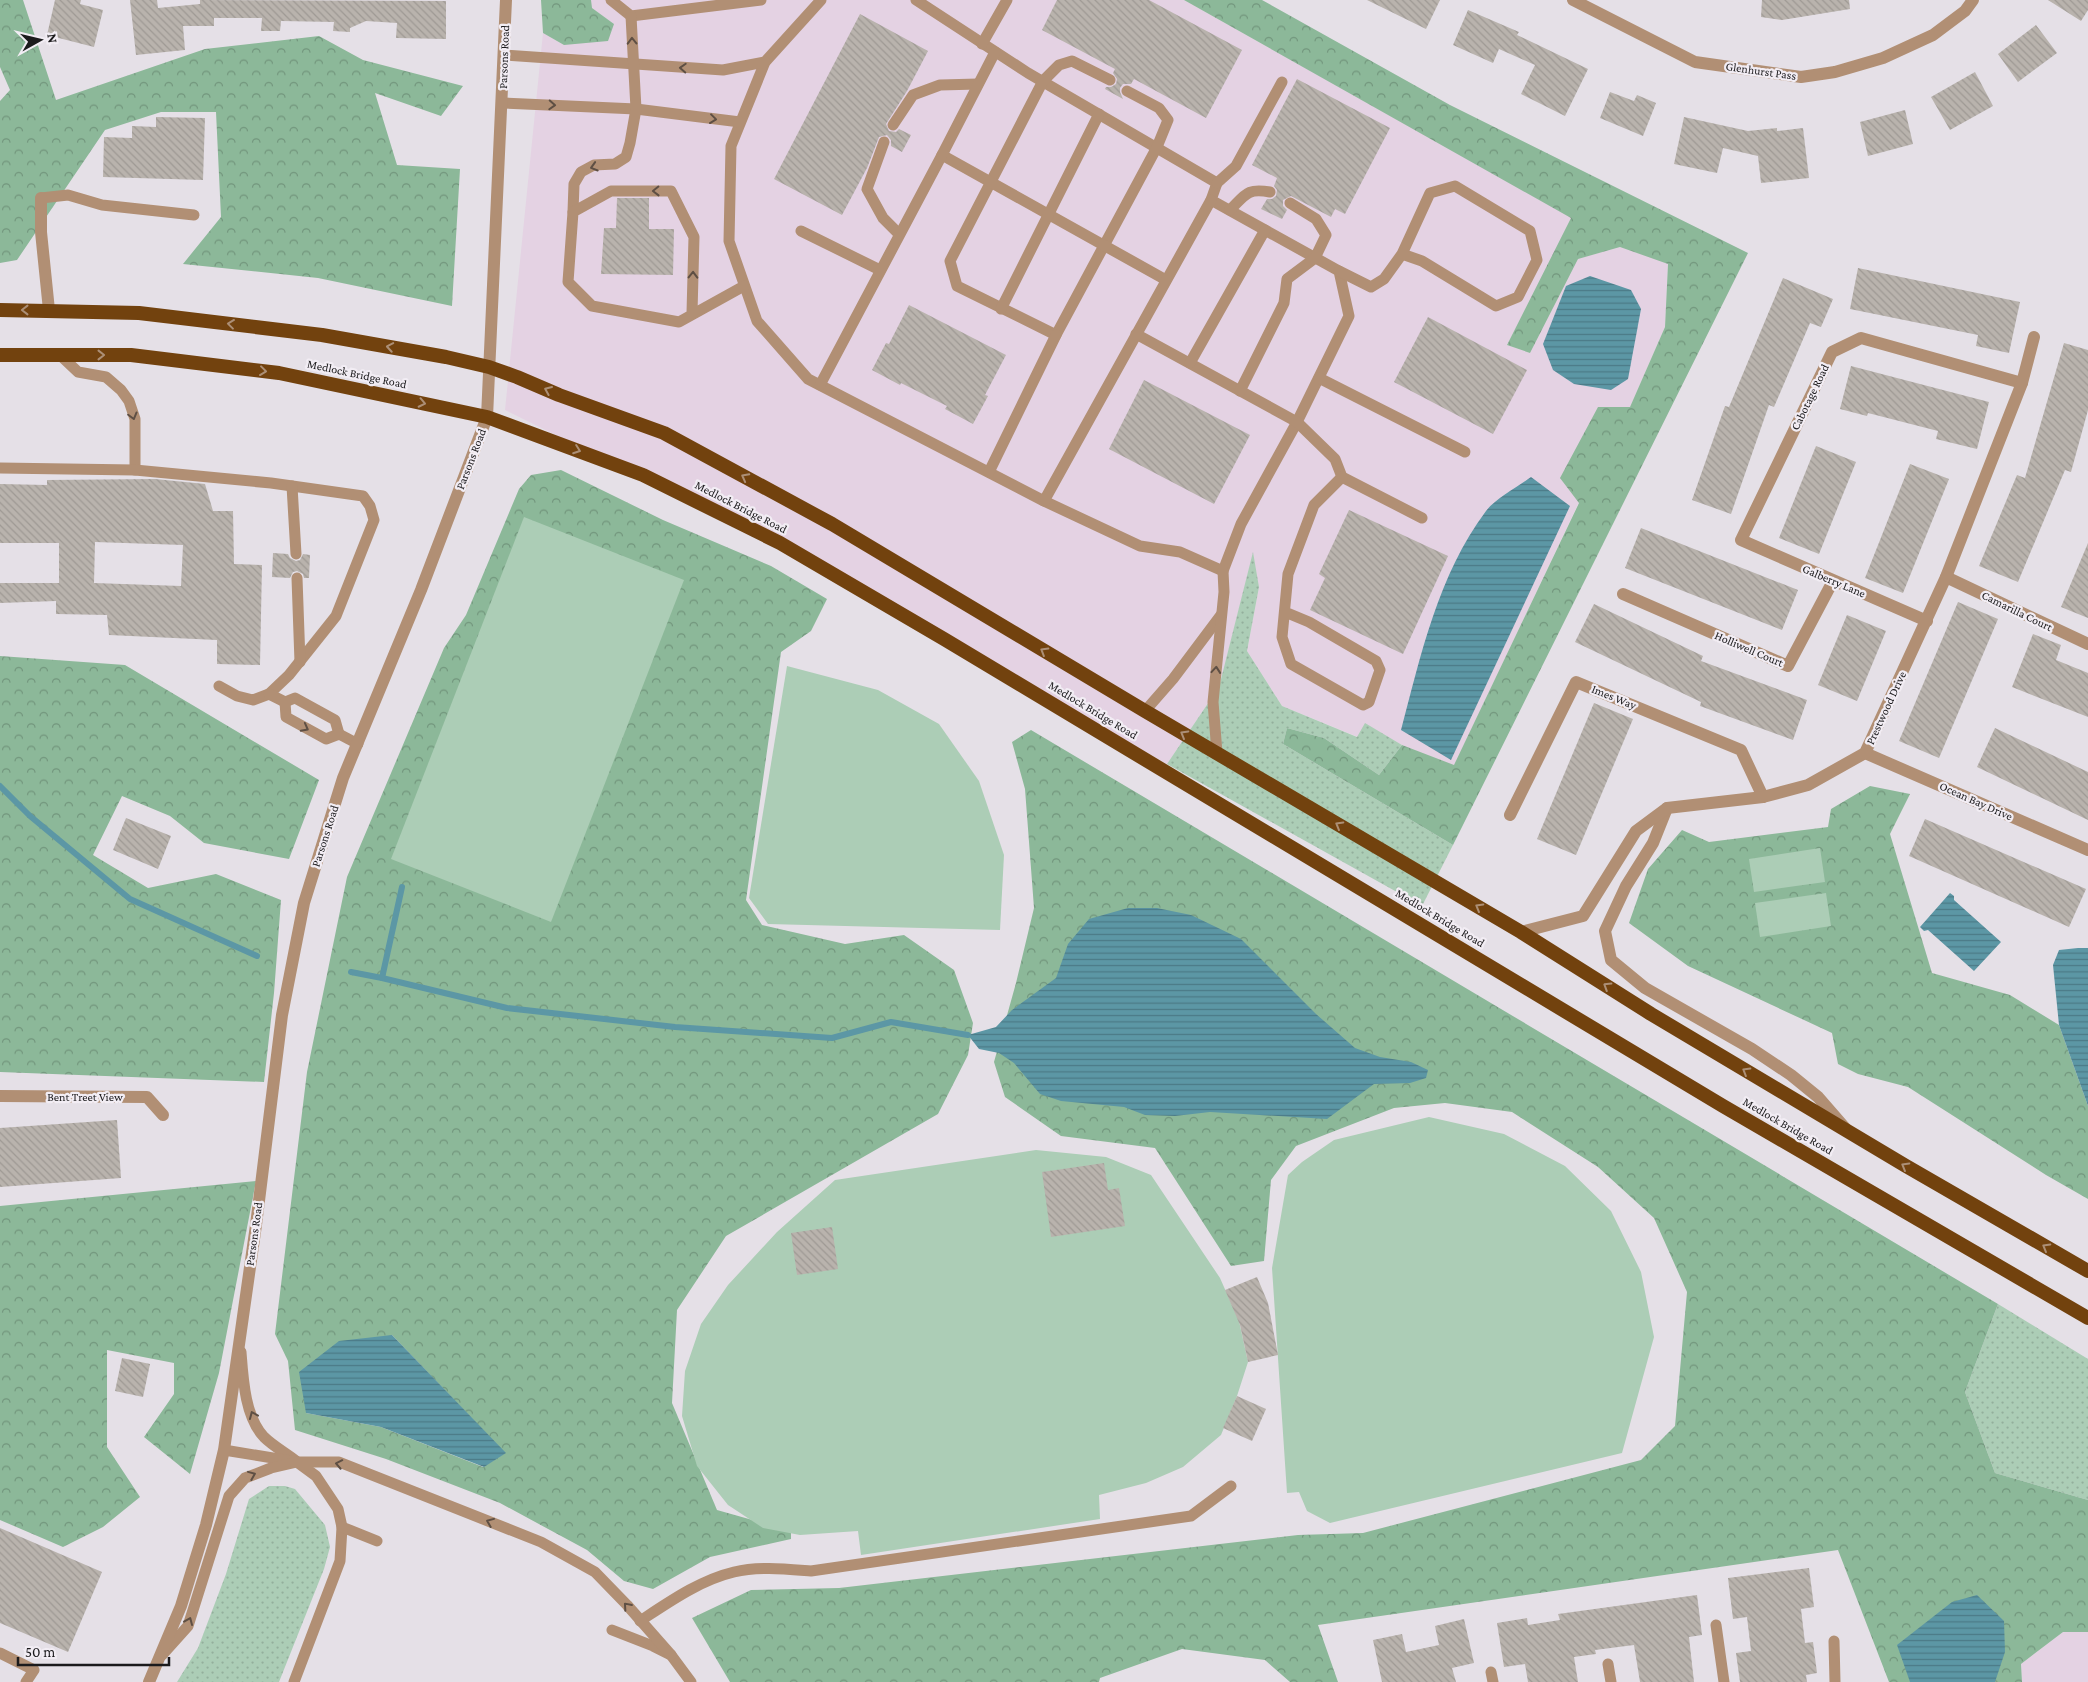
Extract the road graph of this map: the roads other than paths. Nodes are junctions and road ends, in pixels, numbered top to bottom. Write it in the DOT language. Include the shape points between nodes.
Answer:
graph roads {
  1 [pos="506,0"];
  2 [pos="611,0"];
  3 [pos="760,0"];
  4 [pos="821,0"];
  5 [pos="916,0"];
  6 [pos="1007,0"];
  7 [pos="1573,0"];
  8 [pos="1973,0"];
  9 [pos="631,16"];
  10 [pos="982,44"];
  11 [pos="995,52"];
  12 [pos="504,56"];
  13 [pos="766,62"];
  14 [pos="632,65"];
  15 [pos="1110,80"];
  16 [pos="1043,81"];
  17 [pos="1282,82"];
  18 [pos="978,84"];
  19 [pos="1127,91"];
  20 [pos="503,103"];
  21 [pos="636,109"];
  22 [pos="1099,114"];
  23 [pos="740,122"];
  24 [pos="892,125"];
  25 [pos="884,142"];
  26 [pos="1157,147"];
  27 [pos="942,155"];
  28 [pos="991,182"];
  29 [pos="1217,183"];
  30 [pos="1270,192"];
  31 [pos="41,198"];
  32 [pos="1210,200"];
  33 [pos="1290,203"];
  34 [pos="1230,210"];
  35 [pos="574,212"];
  36 [pos="1048,214"];
  37 [pos="194,215"];
  38 [pos="1265,230"];
  39 [pos="801,231"];
  40 [pos="899,234"];
  41 [pos="1104,245"];
  42 [pos="1402,254"];
  43 [pos="1315,258"];
  44 [pos="880,270"];
  45 [pos="1339,271"];
  46 [pos="1166,280"];
  47 [pos="744,286"];
  48 [pos="1001,309"];
  49 [pos="0,310"];
  50 [pos="49,310"];
  51 [pos="692,313"];
  52 [pos="1136,334"];
  53 [pos="1056,335"];
  54 [pos="2034,337"];
  55 [pos="0,355"];
  56 [pos="60,355"];
  57 [pos="1190,363"];
  58 [pos="489,367"];
  59 [pos="1319,378"];
  60 [pos="2022,383"];
  61 [pos="820,385"];
  62 [pos="1240,391"];
  63 [pos="486,417"];
  64 [pos="1297,422"];
  65 [pos="1465,452"];
  66 [pos="0,468"];
  67 [pos="135,470"];
  68 [pos="989,472"];
  69 [pos="1342,477"];
  70 [pos="292,486"];
  71 [pos="1044,501"];
  72 [pos="1422,518"];
  73 [pos="1740,540"];
  74 [pos="296,554"];
  75 [pos="1223,571"];
  76 [pos="1946,577"];
  77 [pos="297,578"];
  78 [pos="1833,581"];
  79 [pos="1623,594"];
  80 [pos="1285,612"];
  81 [pos="1221,615"];
  82 [pos="1927,621"];
  83 [pos="2088,644"];
  84 [pos="300,662"];
  85 [pos="220,686"];
  86 [pos="269,694"];
  87 [pos="285,702"];
  88 [pos="1145,711"];
  89 [pos="339,734"];
  90 [pos="358,744"];
  91 [pos="1218,753"];
  92 [pos="1865,753"];
  93 [pos="1763,797"];
  94 [pos="1668,808"];
  95 [pos="1510,815"];
  96 [pos="2088,850"];
  97 [pos="1521,932"];
  98 [pos="0,1096"];
  99 [pos="163,1115"];
  100 [pos="1849,1132"];
  101 [pos="2088,1271"];
  102 [pos="2088,1318"];
  103 [pos="240,1341"];
  104 [pos="224,1450"];
  105 [pos="298,1462"];
  106 [pos="1231,1486"];
  107 [pos="342,1527"];
  108 [pos="377,1541"];
  109 [pos="640,1621"];
  110 [pos="1716,1625"];
  111 [pos="612,1630"];
  112 [pos="1834,1640"];
  113 [pos="0,1653"];
  114 [pos="671,1655"];
  115 [pos="159,1658"];
  116 [pos="1608,1664"];
  117 [pos="26,1682"];
  118 [pos="149,1682"];
  119 [pos="294,1682"];
  120 [pos="691,1682"];
  121 [pos="1611,1682"];
  122 [pos="1724,1682"];
  123 [pos="1835,1682"];
  1 -- 12 [label="street, Parsons Road"];
  2 -- 9 [label="lane"];
  3 -- 9 [label="lane"];
  4 -- 13 [label="lane"];
  5 -- 10 [label="lane"];
  6 -- 10 [label="lane"];
  7 -- 8 [label="street, Glenhurst Pass" via="1694,62 1801,77 1835,72 1883,58 1933,35 1965,11"];
  14 -- 9 [label="lane, one-way"];
  10 -- 11 [label="lane"];
  11 -- 16 [label="lane"];
  11 -- 18 [label="lane"];
  12 -- 14 [label="lane"];
  12 -- 20 [label="street, Parsons Road"];
  13 -- 14 [label="lane, one-way" via="723,70"];
  13 -- 23 [label="lane"];
  14 -- 21 [label="lane"];
  15 -- 16 [label="lane" via="1072,61 1059,65"];
  16 -- 22 [label="lane"];
  16 -- 28 [label="lane"];
  17 -- 29 [label="lane" via="1236,166"];
  18 -- 24 [label="lane" via="940,85 913,95"];
  18 -- 27 [label="lane"];
  19 -- 26 [label="lane" via="1159,108 1168,120"];
  20 -- 21 [label="lane, one-way"];
  20 -- 58 [label="street, Parsons Road"];
  21 -- 23 [label="lane, one-way"];
  21 -- 35 [label="lane, one-way" via="626,157 615,164 594,165 581,172 574,184"];
  22 -- 26 [label="lane"];
  22 -- 36 [label="lane"];
  23 -- 47 [label="lane" via="731,146 728,241"];
  25 -- 40 [label="lane" via="867,189 883,218"];
  26 -- 29 [label="lane"];
  26 -- 41 [label="lane"];
  27 -- 28 [label="lane"];
  27 -- 40 [label="lane"];
  28 -- 36 [label="lane"];
  28 -- 48 [label="lane" via="950,261 957,286"];
  29 -- 32 [label="lane"];
  30 -- 34 [label="lane" via="1254,190 1244,195"];
  31 -- 37 [label="lane" via="68,195 102,204"];
  31 -- 50 [label="street"];
  32 -- 34 [label="lane"];
  32 -- 46 [label="lane"];
  33 -- 43 [label="lane" via="1316,219 1326,235"];
  34 -- 38 [label="lane"];
  35 -- 51 [label="lane" via="568,282 592,306 679,322"];
  51 -- 35 [label="lane, one-way" via="694,237 671,190 611,191"];
  36 -- 41 [label="lane"];
  36 -- 48 [label="lane"];
  38 -- 43 [label="lane"];
  38 -- 57 [label="lane"];
  39 -- 44 [label="lane"];
  40 -- 44 [label="lane"];
  41 -- 46 [label="lane"];
  41 -- 53 [label="lane"];
  42 -- 42 [label="lane" via="1430,193 1455,186 1530,231 1537,260 1518,297 1496,306 1422,261"];
  42 -- 45 [label="lane" via="1384,280 1371,287"];
  43 -- 45 [label="lane"];
  43 -- 62 [label="lane" via="1287,279 1284,303"];
  44 -- 61 [label="lane"];
  45 -- 59 [label="lane" via="1350,316"];
  46 -- 52 [label="lane"];
  47 -- 51 [label="lane"];
  47 -- 61 [label="lane" via="757,321 808,379"];
  48 -- 53 [label="lane"];
  50 -- 49 [label="highway, Medlock Bridge Road, one-way"];
  58 -- 50 [label="highway, Medlock Bridge Road, one-way" via="314,334 139,313"];
  52 -- 57 [label="lane"];
  52 -- 71 [label="lane"];
  53 -- 68 [label="lane"];
  54 -- 60 [label="street, Prestwood Drive"];
  55 -- 56 [label="highway, Medlock Bridge Road"];
  56 -- 63 [label="highway, Medlock Bridge Road, one-way" via="131,356 279,373"];
  56 -- 67 [label="lane, one-way" via="78,372 106,377 121,390 135,419"];
  57 -- 62 [label="lane"];
  58 -- 63 [label="street, Parsons Road"];
  88 -- 58 [label="highway, Medlock Bridge Road, one-way" via="832,524 664,433"];
  59 -- 64 [label="lane"];
  59 -- 65 [label="lane"];
  60 -- 73 [label="street, Cabotage Road" via="1861,338 1832,352"];
  60 -- 76 [label="street, Prestwood Drive"];
  61 -- 68 [label="lane"];
  62 -- 64 [label="lane"];
  63 -- 90 [label="street, Parsons Road"];
  63 -- 102 [label="highway, Medlock Bridge Road, one-way" via="643,475 780,543 1723,1106"];
  64 -- 69 [label="lane" via="1335,459"];
  64 -- 75 [label="lane" via="1241,524"];
  66 -- 67 [label="lane"];
  67 -- 70 [label="lane"];
  68 -- 71 [label="lane"];
  69 -- 72 [label="lane"];
  69 -- 80 [label="lane" via="1314,505 1288,574"];
  70 -- 74 [label="lane"];
  70 -- 84 [label="lane" via="363,496 374,520 336,616"];
  71 -- 75 [label="lane" via="1140,546 1180,552"];
  73 -- 78 [label="street, Galberry Lane"];
  75 -- 81 [label="lane"];
  76 -- 82 [label="street, Prestwood Drive"];
  76 -- 83 [label="street, Camarilla Court"];
  77 -- 84 [label="lane"];
  78 -- 79 [label="street, Holliwell Court" via="1788,666"];
  78 -- 82 [label="street, Galberry Lane"];
  80 -- 80 [label="lane" via="1282,637 1291,664 1363,705 1369,702 1380,670 1376,661 1309,622"];
  81 -- 88 [label="lane"];
  91 -- 81 [label="lane, one-way" via="1213,702"];
  82 -- 92 [label="street, Prestwood Drive"];
  84 -- 86 [label="lane"];
  85 -- 86 [label="lane" via="236,696 252,700"];
  86 -- 87 [label="lane"];
  87 -- 89 [label="lane" via="295,698 335,720"];
  87 -- 89 [label="lane, one-way" via="286,717 326,739"];
  91 -- 88 [label="highway, Medlock Bridge Road, one-way"];
  89 -- 90 [label="lane"];
  90 -- 103 [label="street, Parsons Road" via="308,890 284,1006"];
  97 -- 91 [label="highway, Medlock Bridge Road, one-way"];
  92 -- 93 [label="street, Prestwood Drive" via="1808,785"];
  92 -- 96 [label="street, Ocean Bay Drive"];
  93 -- 94 [label="street, Prestwood Drive"];
  93 -- 95 [label="street, Imes Way" via="1741,750 1576,682"];
  94 -- 97 [label="street" via="1636,832 1583,916"];
  94 -- 100 [label="street, Medlock Bridge Road" via="1653,843 1626,886 1605,931 1611,960 1645,988 1791,1075 1818,1097"];
  100 -- 97 [label="highway, Medlock Bridge Road, one-way"];
  98 -- 99 [label="street, Bent Treet View" via="147,1097"];
  101 -- 100 [label="highway, Medlock Bridge Road, one-way"];
  103 -- 104 [label="street, Parsons Road"];
  105 -- 103 [label="lane, one-way" via="264,1437 252,1416 244,1392"];
  104 -- 105 [label="lane"];
  104 -- 115 [label="street, Parsons Road" via="204,1534 181,1606"];
  105 -- 107 [label="lane" via="316,1476 338,1509"];
  109 -- 105 [label="lane, one-way" via="595,1572 541,1542 339,1462"];
  115 -- 105 [label="lane, one-way" via="188,1626 229,1496 245,1478"];
  106 -- 109 [label="lane" via="1191,1516 811,1571 735,1572 690,1589"];
  107 -- 108 [label="lane"];
  107 -- 119 [label="lane" via="340,1560"];
  109 -- 114 [label="lane"];
  110 -- 122 [label="lane"];
  111 -- 114 [label="lane"];
  112 -- 123 [label="lane"];
  113 -- 117 [label="lane" via="34,1670"];
  114 -- 120 [label="lane"];
  115 -- 118 [label="street, Parsons Road"];
  116 -- 121 [label="lane"];
}
